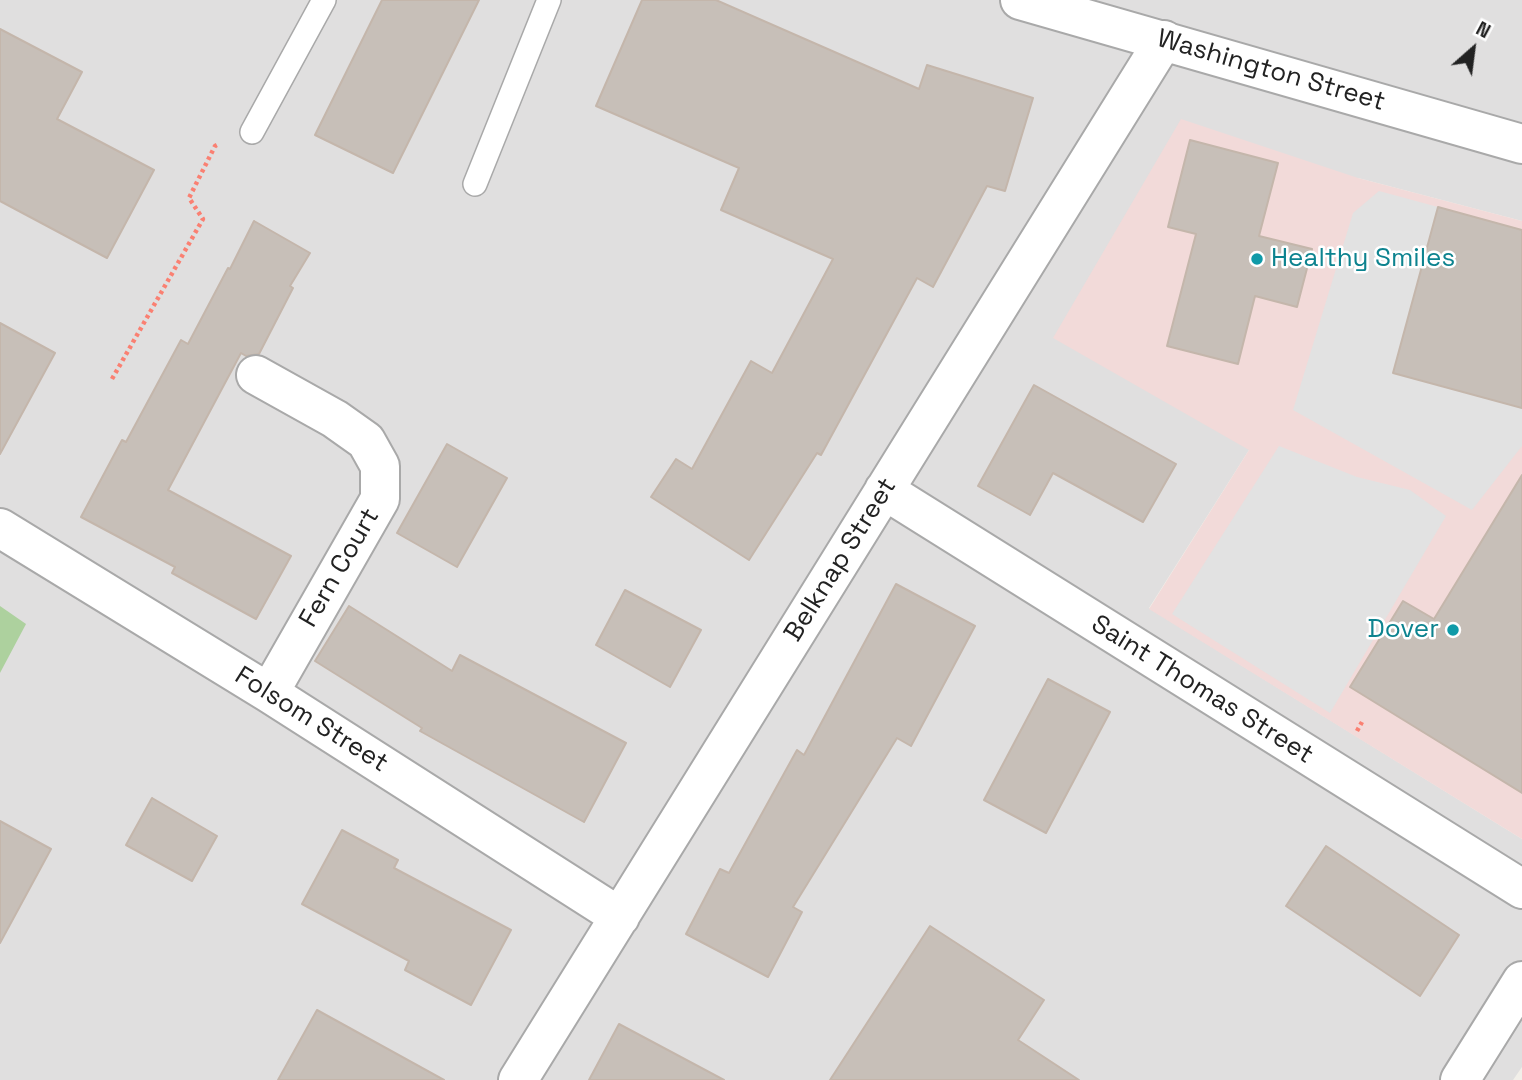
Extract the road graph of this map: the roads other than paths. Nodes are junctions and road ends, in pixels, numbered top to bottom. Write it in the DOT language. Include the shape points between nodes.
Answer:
graph roads {
  1 [pos="324,0"];
  2 [pos="549,0"];
  3 [pos="1020,0"];
  4 [pos="1164,40"];
  5 [pos="252,132"];
  6 [pos="1522,144"];
  7 [pos="475,184"];
  8 [pos="256,375"];
  9 [pos="884,490"];
  10 [pos="0,528"];
  11 [pos="269,693"];
  12 [pos="1522,889"];
  13 [pos="620,916"];
  14 [pos="1522,981"];
  15 [pos="518,1080"];
  16 [pos="1460,1080"];
  1 -- 5 [label="lane"];
  2 -- 7 [label="lane"];
  3 -- 4 [label="street, Washington Street"];
  4 -- 6 [label="street, Washington Street"];
  4 -- 9 [label="street, Belknap Street"];
  8 -- 11 [label="street, Fern Court" via="366,441 380,466 380,499"];
  9 -- 12 [label="street, Saint Thomas Street"];
  9 -- 13 [label="street, Belknap Street"];
  10 -- 11 [label="street, Folsom Street"];
  11 -- 13 [label="street, Folsom Street"];
  13 -- 15 [label="street, Belknap Street"];
  14 -- 16 [label="street"];
}
